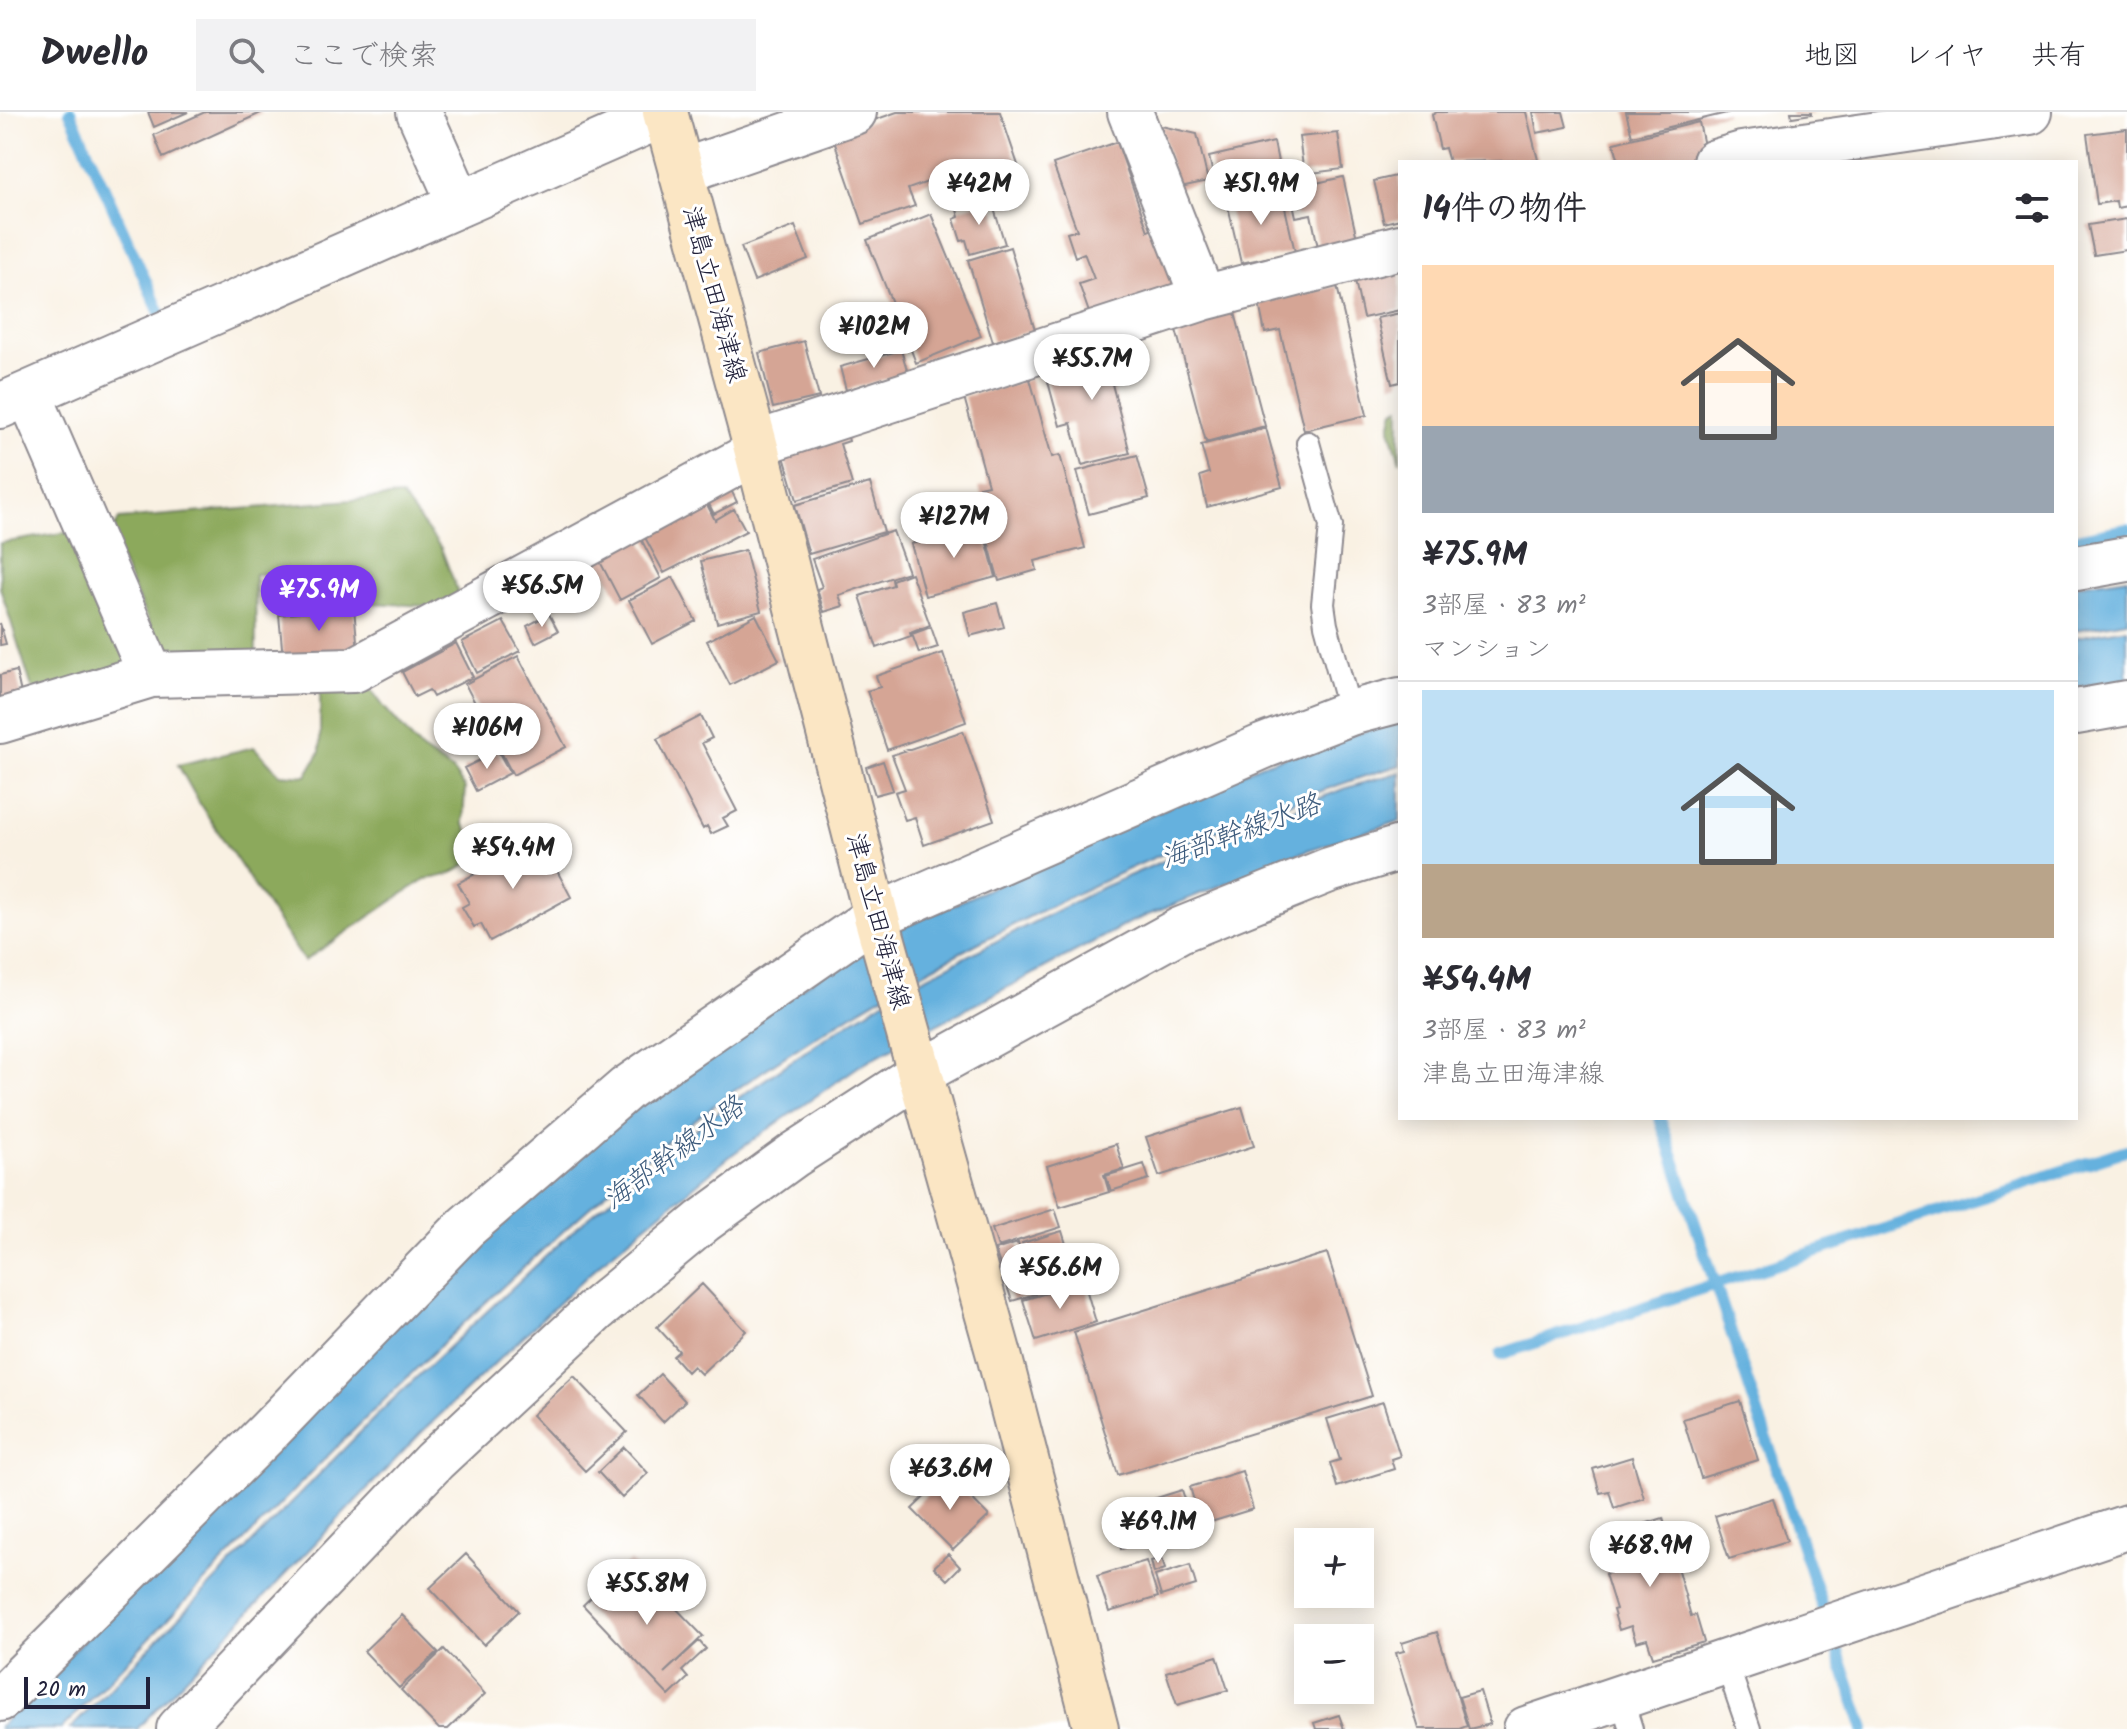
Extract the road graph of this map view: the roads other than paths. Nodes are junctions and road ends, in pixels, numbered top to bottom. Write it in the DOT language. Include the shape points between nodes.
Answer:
graph roads {
  1 [pos="419,112"];
  2 [pos="854,112"];
  3 [pos="1130,112"];
  4 [pos="2030,112"];
  5 [pos="665,113"];
  6 [pos="1722,160"];
  7 [pos="681,172"];
  8 [pos="460,204"];
  9 [pos="1398,248"];
  10 [pos="1203,298"];
  11 [pos="15,400"];
  12 [pos="1308,443"];
  13 [pos="756,448"];
  14 [pos="2127,559"];
  15 [pos="2078,568"];
  16 [pos="151,675"];
  17 [pos="1398,701"];
  18 [pos="2127,703"];
  19 [pos="2078,712"];
  20 [pos="1350,713"];
  21 [pos="0,721"];
  22 [pos="1398,849"];
  23 [pos="876,916"];
  24 [pos="918,1058"];
  25 [pos="2127,1527"];
  26 [pos="1726,1662"];
  27 [pos="0,1699"];
  28 [pos="1626,1713"];
  29 [pos="179,1729"];
  30 [pos="1096,1729"];
  31 [pos="1526,1729"];
  32 [pos="1749,1729"];
  1 -- 8 [label="street"];
  2 -- 7 [label="street"];
  3 -- 10 [label="street"];
  4 -- 6 [label="street"];
  5 -- 7 [label="main road, 津島立田海津線"];
  5 -- 8 [label="street"];
  7 -- 13 [label="main road, 津島立田海津線"];
  8 -- 11 [label="street"];
  9 -- 10 [label="street"];
  10 -- 13 [label="street"];
  11 -- 16 [label="street"];
  12 -- 20 [label="lane" via="1331,526 1323,604 1326,625"];
  13 -- 16 [label="street" via="354,670"];
  13 -- 23 [label="main road, 津島立田海津線"];
  14 -- 15 [label="street"];
  16 -- 21 [label="street"];
  17 -- 20 [label="street"];
  18 -- 19 [label="street"];
  20 -- 23 [label="street"];
  22 -- 24 [label="street" via="1329,870 1180,930"];
  23 -- 24 [label="main road, 津島立田海津線"];
  23 -- 27 [label="street" via="627,1088 466,1227"];
  24 -- 29 [label="street" via="703,1221 597,1309 434,1461"];
  24 -- 30 [label="main road, 津島立田海津線"];
  25 -- 26 [label="street"];
  26 -- 28 [label="street"];
  26 -- 32 [label="lane"];
  28 -- 31 [label="street"];
}
